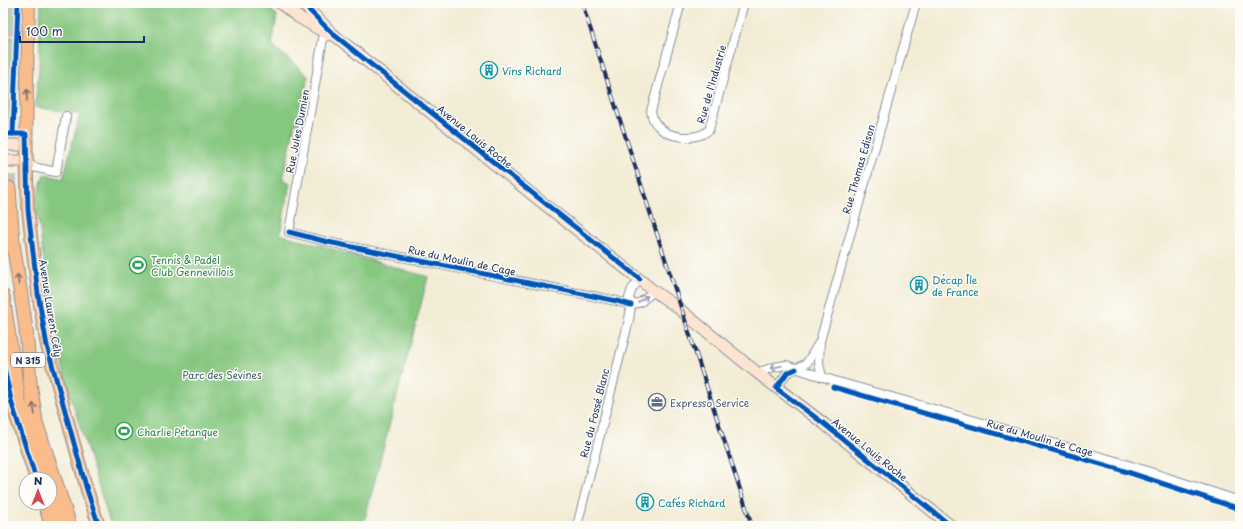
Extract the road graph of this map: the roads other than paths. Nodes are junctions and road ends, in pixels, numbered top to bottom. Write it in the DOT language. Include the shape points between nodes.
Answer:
graph roads {
  1 [pos="29,3"];
  2 [pos="280,3"];
  3 [pos="302,3"];
  4 [pos="681,3"];
  5 [pos="744,3"];
  6 [pos="916,3"];
  7 [pos="324,33"];
  8 [pos="340,39"];
  9 [pos="66,116"];
  10 [pos="3,145"];
  11 [pos="26,145"];
  12 [pos="3,161"];
  13 [pos="27,161"];
  14 [pos="9,188"];
  15 [pos="289,232"];
  16 [pos="640,279"];
  17 [pos="654,291"];
  18 [pos="3,296"];
  19 [pos="631,305"];
  20 [pos="820,341"];
  21 [pos="3,363"];
  22 [pos="796,369"];
  23 [pos="757,373"];
  24 [pos="822,377"];
  25 [pos="776,388"];
  26 [pos="33,471"];
  27 [pos="42,471"];
  28 [pos="1240,501"];
  29 [pos="46,511"];
  30 [pos="55,511"];
  31 [pos="51,526"];
  32 [pos="60,526"];
  33 [pos="70,526"];
  34 [pos="99,526"];
  35 [pos="577,526"];
  36 [pos="951,526"];
  11 -- 1 [label="main road, Avenue Laurent Cély, one-way"];
  2 -- 7 [label="main road, Avenue Louis Roche"];
  3 -- 8 [label="main road, Avenue Louis Roche"];
  4 -- 5 [label="street, Rue de l'Industrie" via="651,111 652,120 658,127 671,134 688,137 703,135 709,130"];
  6 -- 20 [label="street, Rue Thomas Edison"];
  7 -- 8 [label="main road, Avenue Louis Roche"];
  7 -- 15 [label="street, Rue Jules Dumien"];
  8 -- 16 [label="main road, Avenue Louis Roche"];
  9 -- 13 [label="street" via="56,172 33,167"];
  10 -- 11 [label="main road"];
  11 -- 13 [label="main road, Avenue Laurent Cély"];
  12 -- 13 [label="main road"];
  13 -- 34 [label="main road, Avenue Laurent Cély" via="28,210 47,346"];
  33 -- 14 [label="highway, N 315, one-way" via="36,422 13,243"];
  15 -- 19 [label="street, Rue du Moulin de Cage"];
  16 -- 17 [label="main road, Avenue Louis Roche"];
  16 -- 19 [label="street, Rue du Fossé Blanc" via="632,289 629,298"];
  19 -- 17 [label="street, one-way" via="641,302"];
  17 -- 23 [label="main road, Avenue Louis Roche"];
  18 -- 27 [label="highway, N 315" via="19,402"];
  19 -- 35 [label="street, Rue du Fossé Blanc"];
  20 -- 22 [label="street, Rue Thomas Edison" via="809,360"];
  20 -- 24 [label="street, Rue Thomas Edison" via="819,363"];
  21 -- 26 [label="main road" via="8,406"];
  22 -- 23 [label="street, Rue du Moulin de Cage, one-way" via="780,365"];
  22 -- 24 [label="street, Rue du Moulin de Cage"];
  22 -- 25 [label="street" via="787,373"];
  23 -- 25 [label="main road, Avenue Louis Roche"];
  24 -- 28 [label="street, Rue du Moulin de Cage" via="1110,459"];
  25 -- 36 [label="main road, Avenue Louis Roche"];
  29 -- 31 [label="main road"];
  30 -- 32 [label="highway"];
}
